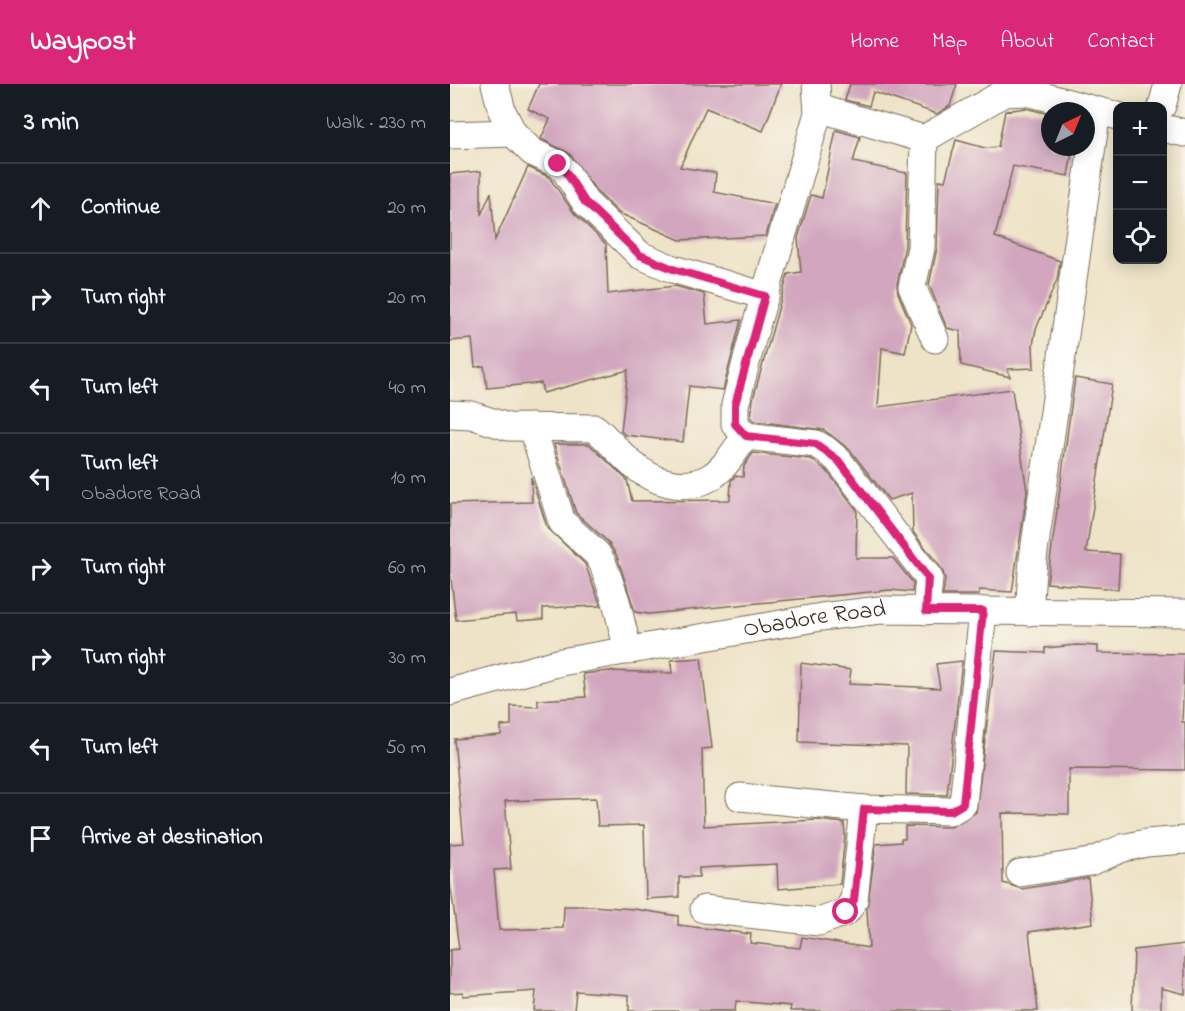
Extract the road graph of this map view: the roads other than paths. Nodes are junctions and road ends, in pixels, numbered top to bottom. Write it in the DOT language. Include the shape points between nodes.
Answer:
graph roads {
  1 [pos="495,84"];
  2 [pos="1168,84"];
  3 [pos="991,92"];
  4 [pos="817,96"];
  5 [pos="1163,102"];
  6 [pos="1107,114"];
  7 [pos="1167,129"];
  8 [pos="513,133"];
  9 [pos="1185,134"];
  10 [pos="450,135"];
  11 [pos="924,139"];
  12 [pos="765,296"];
  13 [pos="935,339"];
  14 [pos="450,414"];
  15 [pos="532,427"];
  16 [pos="746,436"];
  17 [pos="926,611"];
  18 [pos="983,611"];
  19 [pos="1029,612"];
  20 [pos="1185,613"];
  21 [pos="628,651"];
  22 [pos="450,692"];
  23 [pos="741,797"];
  24 [pos="864,809"];
  25 [pos="1185,840"];
  26 [pos="1020,873"];
  27 [pos="704,909"];
  1 -- 8 [label="street"];
  2 -- 5 [label="street"];
  3 -- 6 [label="street" via="1027,92"];
  3 -- 11 [label="street"];
  4 -- 11 [label="street"];
  4 -- 12 [label="street"];
  6 -- 19 [label="street" via="1033,559"];
  7 -- 9 [label="street"];
  8 -- 10 [label="street"];
  8 -- 12 [label="street" via="532,152 558,164 585,202 640,255 673,269"];
  11 -- 13 [label="street" via="921,248 912,287"];
  12 -- 16 [label="street" via="735,405 735,424"];
  14 -- 15 [label="street" via="471,415 508,427"];
  15 -- 16 [label="street" via="595,428 631,464 675,485 708,478"];
  15 -- 21 [label="street" via="562,522 603,564"];
  16 -- 17 [label="street" via="816,444 838,460 928,578"];
  17 -- 18 [label="street, Obadore Road"];
  17 -- 21 [label="street, Obadore Road" via="880,610 821,617"];
  18 -- 19 [label="street, Obadore Road"];
  18 -- 24 [label="street" via="963,804 951,811"];
  19 -- 20 [label="street, Obadore Road"];
  21 -- 22 [label="street, Obadore Road" via="561,662"];
  23 -- 24 [label="street"];
  24 -- 27 [label="street" via="854,900 846,912 819,922"];
  25 -- 26 [label="street" via="1146,843 1090,862"];
}
